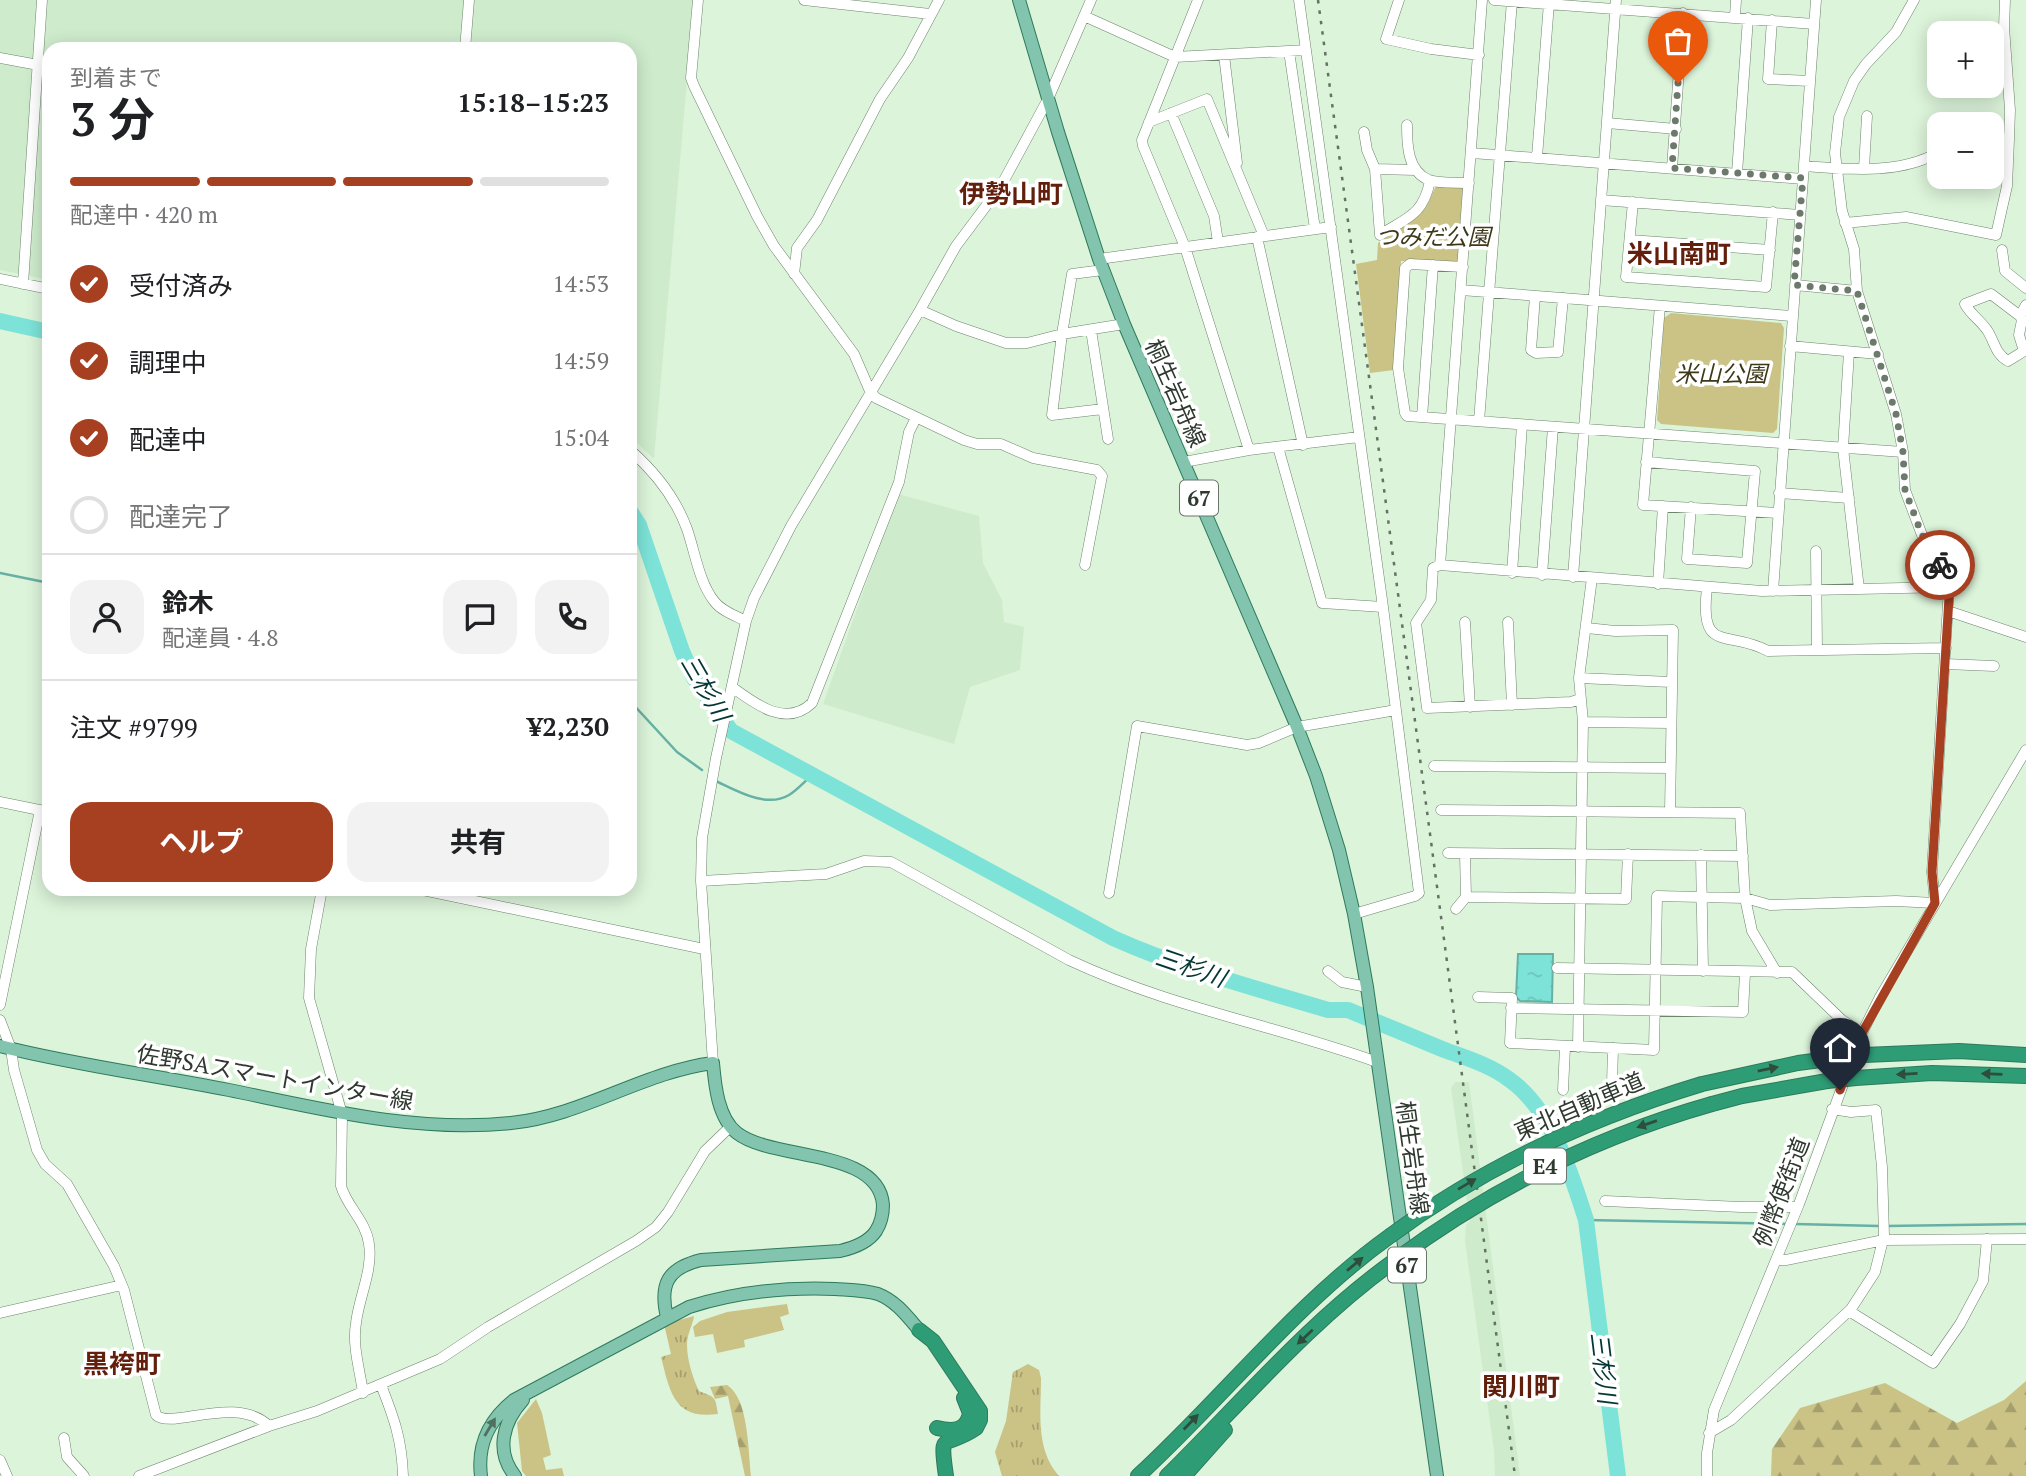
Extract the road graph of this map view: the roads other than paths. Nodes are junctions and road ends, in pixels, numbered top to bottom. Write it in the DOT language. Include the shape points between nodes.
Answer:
graph roads {
  1 [pos="43,0"];
  2 [pos="469,0"];
  3 [pos="698,0"];
  4 [pos="804,0"];
  5 [pos="939,0"];
  6 [pos="1019,0"];
  7 [pos="1091,0"];
  8 [pos="1198,0"];
  9 [pos="1299,0"];
  10 [pos="1399,0"];
  11 [pos="1482,0"];
  12 [pos="1494,0"];
  13 [pos="1736,0"];
  14 [pos="1816,0"];
  15 [pos="1914,0"];
  16 [pos="2004,0"];
  17 [pos="828,1"];
  18 [pos="1512,1"];
  19 [pos="1549,3"];
  20 [pos="1616,4"];
  21 [pos="1683,13"];
  22 [pos="930,14"];
  23 [pos="1084,16"];
  24 [pos="1735,17"];
  25 [pos="1748,18"];
  26 [pos="1772,20"];
  27 [pos="1814,24"];
  28 [pos="43,42"];
  29 [pos="466,42"];
  30 [pos="1306,50"];
  31 [pos="1289,51"];
  32 [pos="1224,55"];
  33 [pos="1479,55"];
  34 [pos="1175,57"];
  35 [pos="0,58"];
  36 [pos="42,66"];
  37 [pos="42,77"];
  38 [pos="1810,81"];
  39 [pos="1048,99"];
  40 [pos="1171,113"];
  41 [pos="1867,116"];
  42 [pos="1149,122"];
  43 [pos="1607,123"];
  44 [pos="1407,125"];
  45 [pos="1675,129"];
  46 [pos="1364,132"];
  47 [pos="2004,139"];
  48 [pos="2009,139"];
  49 [pos="1472,153"];
  50 [pos="1501,155"];
  51 [pos="1537,158"];
  52 [pos="1927,158"];
  53 [pos="1604,164"];
  54 [pos="1804,166"];
  55 [pos="1672,168"];
  56 [pos="1838,168"];
  57 [pos="1864,168"];
  58 [pos="1375,169"];
  59 [pos="1416,170"];
  60 [pos="1737,173"];
  61 [pos="1238,175"];
  62 [pos="1803,178"];
  63 [pos="1430,181"];
  64 [pos="1469,183"];
  65 [pos="1601,200"];
  66 [pos="1633,202"];
  67 [pos="1773,212"];
  68 [pos="1800,215"];
  69 [pos="1845,223"];
  70 [pos="1331,227"];
  71 [pos="1315,229"];
  72 [pos="1261,237"];
  73 [pos="1630,240"];
  74 [pos="1218,242"];
  75 [pos="1185,247"];
  76 [pos="1770,250"];
  77 [pos="2002,250"];
  78 [pos="1101,264"];
  79 [pos="1433,265"];
  80 [pos="1463,267"];
  81 [pos="794,275"];
  82 [pos="0,279"];
  83 [pos="23,284"];
  84 [pos="1794,285"];
  85 [pos="42,288"];
  86 [pos="2026,288"];
  87 [pos="1461,290"];
  88 [pos="1857,291"];
  89 [pos="1489,292"];
  90 [pos="1535,296"];
  91 [pos="1563,298"];
  92 [pos="1594,300"];
  93 [pos="2026,304"];
  94 [pos="1660,306"];
  95 [pos="920,310"];
  96 [pos="1792,316"];
  97 [pos="2020,316"];
  98 [pos="1124,324"];
  99 [pos="1091,330"];
  100 [pos="1062,334"];
  101 [pos="1790,346"];
  102 [pos="1849,352"];
  103 [pos="1878,354"];
  104 [pos="870,391"];
  105 [pos="1103,409"];
  106 [pos="1422,417"];
  107 [pos="916,418"];
  108 [pos="1452,419"];
  109 [pos="1479,421"];
  110 [pos="1522,425"];
  111 [pos="1553,427"];
  112 [pos="1585,429"];
  113 [pos="1649,433"];
  114 [pos="1359,437"];
  115 [pos="1108,439"];
  116 [pos="1783,444"];
  117 [pos="1303,445"];
  118 [pos="1278,447"];
  119 [pos="1843,447"];
  120 [pos="1249,450"];
  121 [pos="1903,452"];
  122 [pos="637,456"];
  123 [pos="1184,462"];
  124 [pos="1646,462"];
  125 [pos="1779,493"];
  126 [pos="1849,498"];
  127 [pos="1663,506"];
  128 [pos="1690,508"];
  129 [pos="1751,511"];
  130 [pos="1778,513"];
  131 [pos="1816,551"];
  132 [pos="1085,565"];
  133 [pos="1440,565"];
  134 [pos="1512,573"];
  135 [pos="1542,575"];
  136 [pos="1573,577"];
  137 [pos="1592,578"];
  138 [pos="1658,584"];
  139 [pos="1949,587"];
  140 [pos="1707,588"];
  141 [pos="1859,589"];
  142 [pos="1773,591"];
  143 [pos="1815,591"];
  144 [pos="1382,607"];
  145 [pos="1948,611"];
  146 [pos="746,621"];
  147 [pos="1465,622"];
  148 [pos="1508,622"];
  149 [pos="1587,628"];
  150 [pos="2026,637"];
  151 [pos="1946,648"];
  152 [pos="1817,650"];
  153 [pos="1945,664"];
  154 [pos="1994,666"];
  155 [pos="1579,678"];
  156 [pos="1671,682"];
  157 [pos="732,687"];
  158 [pos="1580,699"];
  159 [pos="1512,705"];
  160 [pos="1470,707"];
  161 [pos="1396,710"];
  162 [pos="1583,722"];
  163 [pos="1670,723"];
  164 [pos="1297,727"];
  165 [pos="2026,750"];
  166 [pos="1434,766"];
  167 [pos="1582,766"];
  168 [pos="1670,768"];
  169 [pos="0,802"];
  170 [pos="42,810"];
  171 [pos="1441,810"];
  172 [pos="1582,811"];
  173 [pos="1670,812"];
  174 [pos="42,824"];
  175 [pos="1448,853"];
  176 [pos="1465,853"];
  177 [pos="1581,854"];
  178 [pos="1628,854"];
  179 [pos="1701,855"];
  180 [pos="1743,856"];
  181 [pos="701,881"];
  182 [pos="1109,893"];
  183 [pos="321,896"];
  184 [pos="451,896"];
  185 [pos="1466,897"];
  186 [pos="1702,897"];
  187 [pos="1745,898"];
  188 [pos="1580,899"];
  189 [pos="1935,903"];
  190 [pos="1456,909"];
  191 [pos="1354,914"];
  192 [pos="704,949"];
  193 [pos="1557,968"];
  194 [pos="1579,969"];
  195 [pos="1657,970"];
  196 [pos="1328,971"];
  197 [pos="1703,971"];
  198 [pos="1745,973"];
  199 [pos="1777,973"];
  200 [pos="1367,992"];
  201 [pos="1478,997"];
  202 [pos="0,1005"];
  203 [pos="1511,1009"];
  204 [pos="1578,1009"];
  205 [pos="1656,1010"];
  206 [pos="0,1020"];
  207 [pos="1862,1033"];
  208 [pos="5,1047"];
  209 [pos="1564,1047"];
  210 [pos="1578,1047"];
  211 [pos="1613,1048"];
  212 [pos="2026,1055"];
  213 [pos="1377,1059"];
  214 [pos="713,1063"];
  215 [pos="2026,1076"];
  216 [pos="1612,1084"];
  217 [pos="1563,1090"];
  218 [pos="1832,1109"];
  219 [pos="342,1114"];
  220 [pos="730,1127"];
  221 [pos="1605,1200"];
  222 [pos="1796,1209"];
  223 [pos="1884,1238"];
  224 [pos="2026,1238"];
  225 [pos="1987,1239"];
  226 [pos="1776,1260"];
  227 [pos="122,1285"];
  228 [pos="1849,1311"];
  229 [pos="0,1313"];
  230 [pos="667,1317"];
  231 [pos="919,1330"];
  232 [pos="1280,1360"];
  233 [pos="381,1385"];
  234 [pos="363,1392"];
  235 [pos="528,1394"];
  236 [pos="269,1426"];
  237 [pos="937,1429"];
  238 [pos="1709,1433"];
  239 [pos="64,1438"];
  240 [pos="0,1460"];
  241 [pos="1138,1474"];
  242 [pos="7,1476"];
  243 [pos="84,1476"];
  244 [pos="139,1476"];
  245 [pos="403,1476"];
  246 [pos="481,1476"];
  247 [pos="515,1476"];
  248 [pos="946,1476"];
  249 [pos="1167,1476"];
  250 [pos="1184,1476"];
  251 [pos="1437,1476"];
  252 [pos="1707,1476"];
  1 -- 28 [label="street"];
  2 -- 29 [label="street"];
  3 -- 81 [label="street" via="691,78 757,216"];
  4 -- 17 [label="street"];
  5 -- 22 [label="street"];
  6 -- 39 [label="main road, 桐生岩舟線 / 67"];
  7 -- 23 [label="street"];
  8 -- 34 [label="street"];
  9 -- 30 [label="street"];
  10 -- 33 [label="street" via="1386,39"];
  11 -- 33 [label="street"];
  12 -- 18 [label="street"];
  13 -- 24 [label="street"];
  14 -- 27 [label="street"];
  15 -- 56 [label="street" via="1896,32 1866,64 1845,99 1835,137"];
  16 -- 48 [label="street"];
  17 -- 22 [label="street"];
  18 -- 19 [label="street"];
  18 -- 50 [label="street"];
  19 -- 20 [label="street"];
  19 -- 51 [label="street"];
  20 -- 21 [label="street"];
  20 -- 43 [label="street"];
  21 -- 24 [label="street"];
  21 -- 45 [label="street"];
  22 -- 81 [label="street" via="817,220 797,248"];
  23 -- 34 [label="street"];
  23 -- 39 [label="street"];
  24 -- 25 [label="street"];
  25 -- 26 [label="street"];
  25 -- 60 [label="street"];
  26 -- 27 [label="street"];
  26 -- 38 [label="street" via="1768,79"];
  27 -- 38 [label="street"];
  30 -- 31 [label="street"];
  30 -- 70 [label="street"];
  31 -- 32 [label="street"];
  31 -- 71 [label="street"];
  32 -- 34 [label="street"];
  32 -- 61 [label="street"];
  33 -- 49 [label="street"];
  34 -- 42 [label="street"];
  35 -- 36 [label="street"];
  37 -- 83 [label="street"];
  38 -- 54 [label="street"];
  39 -- 78 [label="main road, 桐生岩舟線 / 67"];
  39 -- 95 [label="street" via="1001,186 956,246"];
  40 -- 42 [label="street"];
  40 -- 61 [label="street" via="1207,99"];
  40 -- 74 [label="street" via="1214,216"];
  41 -- 57 [label="street"];
  42 -- 75 [label="street" via="1143,146"];
  43 -- 45 [label="street"];
  43 -- 53 [label="street"];
  44 -- 59 [label="street" via="1407,148"];
  45 -- 55 [label="street"];
  46 -- 58 [label="street"];
  47 -- 48 [label="street"];
  48 -- 69 [label="street" via="2007,186 1996,235 1906,217"];
  49 -- 50 [label="street"];
  49 -- 64 [label="street"];
  50 -- 51 [label="street"];
  50 -- 89 [label="street"];
  51 -- 53 [label="street"];
  52 -- 57 [label="street" via="1895,167"];
  53 -- 55 [label="street"];
  53 -- 65 [label="street"];
  54 -- 56 [label="street"];
  54 -- 62 [label="street"];
  55 -- 60 [label="street"];
  56 -- 57 [label="street"];
  56 -- 69 [label="street"];
  58 -- 59 [label="street"];
  58 -- 63 [label="street" via="1380,235 1419,210"];
  59 -- 63 [label="street"];
  60 -- 62 [label="street"];
  61 -- 72 [label="street"];
  62 -- 68 [label="street"];
  63 -- 64 [label="street"];
  64 -- 80 [label="street"];
  65 -- 66 [label="street"];
  65 -- 92 [label="street"];
  66 -- 67 [label="street"];
  66 -- 73 [label="street"];
  67 -- 68 [label="street"];
  67 -- 76 [label="street"];
  68 -- 84 [label="street"];
  69 -- 88 [label="street" via="1854,249"];
  70 -- 71 [label="street"];
  70 -- 114 [label="street"];
  71 -- 72 [label="street"];
  72 -- 74 [label="street"];
  72 -- 117 [label="street"];
  73 -- 76 [label="street"];
  73 -- 76 [label="street" via="1626,277 1639,278 1766,287"];
  74 -- 75 [label="street"];
  75 -- 78 [label="street"];
  75 -- 120 [label="street"];
  77 -- 86 [label="street" via="2005,271"];
  78 -- 98 [label="main road, 桐生岩舟線 / 67"];
  78 -- 100 [label="street" via="1072,274"];
  79 -- 80 [label="street"];
  79 -- 106 [label="street"];
  79 -- 106 [label="street" via="1410,264 1404,281 1398,368 1405,413"];
  80 -- 87 [label="street"];
  81 -- 104 [label="street" via="854,354"];
  82 -- 83 [label="street"];
  83 -- 85 [label="street"];
  84 -- 88 [label="street"];
  84 -- 96 [label="street"];
  87 -- 89 [label="street"];
  87 -- 108 [label="street"];
  88 -- 103 [label="street"];
  89 -- 90 [label="street"];
  89 -- 109 [label="street"];
  90 -- 91 [label="street"];
  90 -- 91 [label="street" via="1531,350 1536,353 1558,352"];
  91 -- 92 [label="street"];
  92 -- 94 [label="street"];
  92 -- 112 [label="street"];
  93 -- 97 [label="street"];
  94 -- 96 [label="street"];
  94 -- 113 [label="street"];
  95 -- 100 [label="street" via="1006,343 1027,344"];
  95 -- 104 [label="street"];
  96 -- 101 [label="street"];
  97 -- 97 [label="street" via="1991,295 1965,304 1999,356 2008,361 2024,351"];
  98 -- 99 [label="street"];
  98 -- 123 [label="main road, 桐生岩舟線 / 67"];
  99 -- 100 [label="street"];
  99 -- 105 [label="street"];
  100 -- 105 [label="street" via="1052,415"];
  101 -- 102 [label="street"];
  101 -- 116 [label="street"];
  102 -- 103 [label="street"];
  102 -- 119 [label="street"];
  103 -- 121 [label="street"];
  104 -- 107 [label="street"];
  104 -- 146 [label="street" via="778,549"];
  105 -- 115 [label="street"];
  106 -- 108 [label="street"];
  107 -- 132 [label="street" via="977,444 1001,444 1033,458 1097,470 1102,476"];
  107 -- 157 [label="street" via="899,482 812,703 794,713 772,712"];
  108 -- 109 [label="street"];
  108 -- 133 [label="street"];
  109 -- 110 [label="street"];
  110 -- 111 [label="street"];
  110 -- 134 [label="street"];
  111 -- 112 [label="street"];
  111 -- 135 [label="street"];
  112 -- 113 [label="street"];
  112 -- 136 [label="street"];
  113 -- 116 [label="street"];
  113 -- 124 [label="street"];
  114 -- 117 [label="street"];
  114 -- 144 [label="street"];
  116 -- 119 [label="street"];
  116 -- 125 [label="street"];
  117 -- 118 [label="street"];
  118 -- 120 [label="street"];
  118 -- 144 [label="street" via="1322,603"];
  119 -- 121 [label="street"];
  119 -- 126 [label="street"];
  120 -- 123 [label="street"];
  121 -- 139 [label="street" via="1905,490"];
  122 -- 146 [label="street" via="668,494 686,526 714,602"];
  123 -- 164 [label="main road, 桐生岩舟線 / 67"];
  124 -- 127 [label="street" via="1643,505"];
  124 -- 129 [label="street" via="1755,471"];
  125 -- 126 [label="street"];
  125 -- 130 [label="street"];
  126 -- 141 [label="street"];
  127 -- 128 [label="street"];
  127 -- 138 [label="street"];
  128 -- 129 [label="street"];
  128 -- 129 [label="street" via="1688,559 1747,563"];
  129 -- 130 [label="street"];
  130 -- 142 [label="street"];
  131 -- 143 [label="street"];
  133 -- 134 [label="street"];
  133 -- 160 [label="street" via="1433,568 1431,600 1416,623 1427,708"];
  134 -- 135 [label="street"];
  135 -- 136 [label="street"];
  136 -- 137 [label="street"];
  137 -- 138 [label="street"];
  137 -- 149 [label="street"];
  138 -- 140 [label="street"];
  139 -- 141 [label="street"];
  139 -- 145 [label="street"];
  140 -- 142 [label="street"];
  140 -- 152 [label="street" via="1704,608 1718,638 1750,642 1768,651"];
  141 -- 143 [label="street"];
  142 -- 143 [label="street"];
  143 -- 152 [label="street"];
  144 -- 161 [label="street"];
  145 -- 150 [label="street"];
  145 -- 151 [label="street"];
  146 -- 157 [label="street"];
  147 -- 160 [label="street"];
  148 -- 159 [label="street"];
  149 -- 155 [label="street"];
  149 -- 156 [label="street" via="1672,630"];
  151 -- 152 [label="street"];
  151 -- 153 [label="street"];
  153 -- 154 [label="street"];
  153 -- 189 [label="street" via="1932,872"];
  155 -- 156 [label="street"];
  155 -- 158 [label="street"];
  156 -- 163 [label="street"];
  157 -- 181 [label="street" via="705,812"];
  158 -- 159 [label="street"];
  158 -- 162 [label="street"];
  159 -- 160 [label="street"];
  161 -- 164 [label="street"];
  161 -- 191 [label="street" via="1419,893"];
  162 -- 163 [label="street"];
  162 -- 167 [label="street"];
  163 -- 168 [label="street"];
  164 -- 182 [label="street" via="1247,745 1137,726"];
  164 -- 191 [label="main road, 桐生岩舟線 / 67" via="1333,830"];
  165 -- 189 [label="street, 例幣使街道"];
  166 -- 167 [label="street"];
  167 -- 168 [label="street"];
  167 -- 172 [label="street"];
  168 -- 173 [label="street"];
  169 -- 170 [label="street"];
  171 -- 172 [label="street"];
  172 -- 173 [label="street"];
  172 -- 177 [label="street"];
  173 -- 180 [label="street" via="1740,813"];
  174 -- 202 [label="street"];
  175 -- 176 [label="street"];
  176 -- 177 [label="street"];
  176 -- 185 [label="street"];
  177 -- 178 [label="street"];
  177 -- 188 [label="street"];
  178 -- 179 [label="street"];
  178 -- 188 [label="street" via="1626,899"];
  179 -- 180 [label="street"];
  179 -- 186 [label="street"];
  180 -- 187 [label="street"];
  181 -- 192 [label="street"];
  181 -- 213 [label="street" via="826,874 864,861 891,862 1100,975 1158,997"];
  183 -- 219 [label="street" via="311,949 309,998"];
  184 -- 192 [label="street"];
  185 -- 188 [label="street"];
  185 -- 190 [label="street"];
  186 -- 187 [label="street"];
  186 -- 195 [label="street" via="1657,896"];
  186 -- 197 [label="street"];
  187 -- 189 [label="street" via="1770,905"];
  187 -- 199 [label="street" via="1752,932"];
  188 -- 194 [label="street"];
  189 -- 207 [label="street, 例幣使街道"];
  191 -- 200 [label="main road, 桐生岩舟線 / 67"];
  192 -- 214 [label="street"];
  193 -- 194 [label="street"];
  194 -- 195 [label="street"];
  194 -- 204 [label="street"];
  195 -- 197 [label="street"];
  195 -- 205 [label="street"];
  196 -- 200 [label="street"];
  197 -- 198 [label="street"];
  198 -- 199 [label="street"];
  198 -- 205 [label="street" via="1744,1012"];
  199 -- 207 [label="street" via="1791,972"];
  200 -- 213 [label="main road, 67"];
  201 -- 203 [label="street" via="1511,998"];
  203 -- 204 [label="street"];
  203 -- 209 [label="street" via="1510,1043"];
  204 -- 205 [label="street"];
  204 -- 210 [label="street"];
  205 -- 211 [label="street" via="1654,1050"];
  206 -- 208 [label="street"];
  207 -- 218 [label="street, 例幣使街道"];
  208 -- 219 [label="main road, 佐野SAスマートインター線"];
  208 -- 227 [label="street" via="37,1150 67,1184"];
  209 -- 210 [label="street"];
  209 -- 217 [label="street"];
  210 -- 211 [label="street"];
  211 -- 216 [label="street"];
  241 -- 212 [label="highway, 東北自動車道 / E4, one-way, bridge" via="1337,1279 1459,1189 1537,1146 1620,1110 1702,1084 1798,1063 1959,1051"];
  213 -- 251 [label="main road, 桐生岩舟線 / 67"];
  214 -- 219 [label="main road, 佐野SAスマートインター線" via="663,1075 565,1112 512,1123 417,1125"];
  214 -- 220 [label="main road"];
  215 -- 232 [label="highway, 東北自動車道 / E4, one-way, bridge" via="1958,1073 1827,1081 1742,1096 1627,1131 1546,1166 1462,1212 1353,1293"];
  218 -- 222 [label="street, 例幣使街道"];
  218 -- 223 [label="street" via="1876,1110"];
  219 -- 234 [label="street" via="341,1186 365,1227 370,1250 355,1325"];
  220 -- 230 [label="main road" via="755,1144 866,1174 882,1197 882,1218 872,1237 840,1251 701,1260 682,1266 666,1284"];
  220 -- 233 [label="street" via="705,1151 656,1227 440,1359"];
  221 -- 222 [label="street"];
  222 -- 226 [label="street, 例幣使街道"];
  223 -- 225 [label="street"];
  223 -- 226 [label="street"];
  223 -- 228 [label="street" via="1875,1272"];
  224 -- 225 [label="street"];
  225 -- 228 [label="street" via="1983,1281 1933,1363"];
  226 -- 238 [label="street, 例幣使街道" via="1714,1410"];
  227 -- 229 [label="street"];
  227 -- 236 [label="street" via="160,1419 229,1412"];
  228 -- 238 [label="street" via="1731,1420"];
  230 -- 231 [label="main road" via="719,1298 807,1288 851,1290 891,1301"];
  230 -- 235 [label="main road"];
  231 -- 237 [label="highway" via="970,1413 966,1424 957,1430"];
  231 -- 248 [label="highway" via="933,1341 980,1411 976,1428 943,1446"];
  232 -- 249 [label="highway, 東北自動車道 / E4"];
  232 -- 250 [label="highway"];
  233 -- 234 [label="street"];
  233 -- 245 [label="street" via="398,1428"];
  234 -- 236 [label="street"];
  246 -- 235 [label="main road, one-way" via="484,1434 501,1410"];
  235 -- 247 [label="main road" via="504,1429 504,1451"];
  236 -- 244 [label="street"];
  238 -- 252 [label="street, 例幣使街道"];
  239 -- 243 [label="street" via="67,1457"];
  240 -- 242 [label="street"];
}
